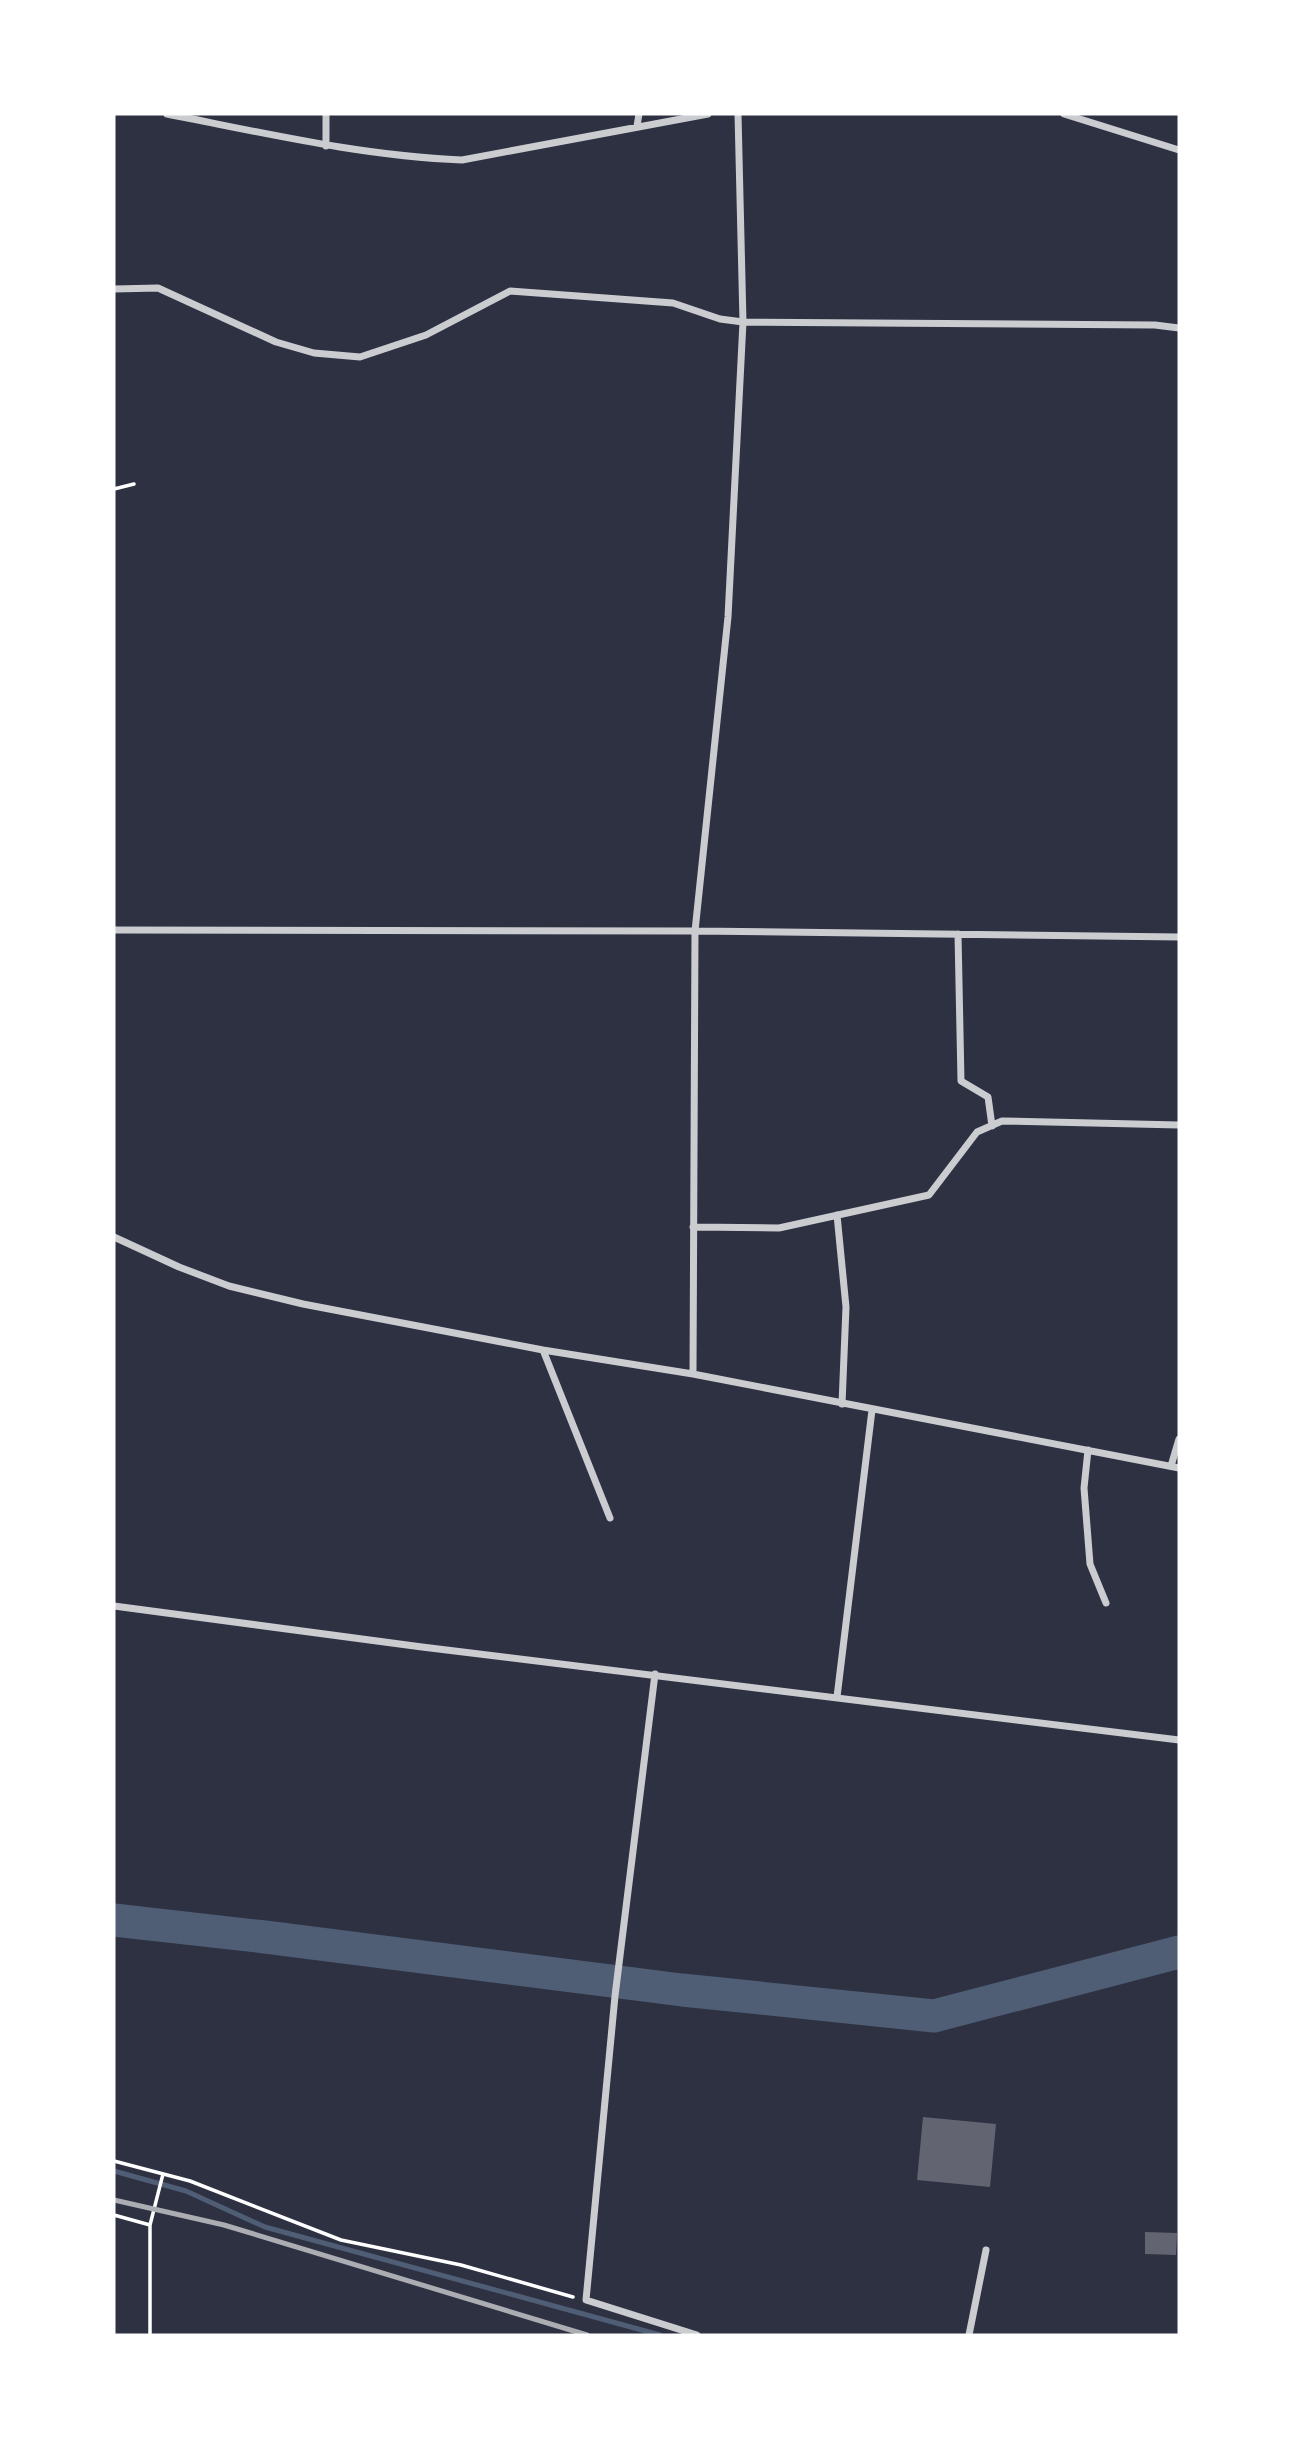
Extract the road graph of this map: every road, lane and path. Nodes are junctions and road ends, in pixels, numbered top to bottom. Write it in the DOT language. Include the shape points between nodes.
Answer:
graph roads {
  1 [pos="167,114"];
  2 [pos="326,114"];
  3 [pos="639,114"];
  4 [pos="708,114"];
  5 [pos="738,114"];
  6 [pos="1066,114"];
  7 [pos="637,126"];
  8 [pos="326,146"];
  9 [pos="1179,149"];
  10 [pos="114,289"];
  11 [pos="743,322"];
  12 [pos="1179,328"];
  13 [pos="134,484"];
  14 [pos="114,489"];
  15 [pos="114,930"];
  16 [pos="695,931"];
  17 [pos="958,934"];
  18 [pos="1179,937"];
  19 [pos="1179,1125"];
  20 [pos="992,1126"];
  21 [pos="837,1215"];
  22 [pos="693,1227"];
  23 [pos="114,1237"];
  24 [pos="543,1349"];
  25 [pos="693,1374"];
  26 [pos="842,1404"];
  27 [pos="873,1410"];
  28 [pos="1179,1439"];
  29 [pos="1088,1450"];
  30 [pos="1175,1467"];
  31 [pos="610,1518"];
  32 [pos="1106,1603"];
  33 [pos="114,1606"];
  34 [pos="655,1674"];
  35 [pos="837,1698"];
  36 [pos="1179,1740"];
  37 [pos="114,2161"];
  38 [pos="163,2174"];
  39 [pos="114,2215"];
  40 [pos="150,2225"];
  41 [pos="986,2250"];
  42 [pos="586,2300"];
  43 [pos="150,2335"];
  44 [pos="697,2335"];
  45 [pos="970,2335"];
  1 -- 8 [label="street"];
  2 -- 8 [label="street"];
  3 -- 7 [label="street"];
  4 -- 7 [label="street"];
  5 -- 11 [label="street"];
  6 -- 9 [label="street"];
  7 -- 8 [label="street" via="462,160"];
  10 -- 11 [label="street" via="158,288 276,342 314,353 360,357 426,335 510,291 673,303"];
  11 -- 12 [label="street"];
  11 -- 16 [label="street" via="727,617"];
  13 -- 14 [label="path"];
  15 -- 16 [label="street"];
  16 -- 17 [label="street"];
  16 -- 22 [label="street"];
  17 -- 18 [label="street"];
  17 -- 20 [label="street" via="961,1081 988,1097"];
  19 -- 20 [label="street" via="1002,1121"];
  20 -- 21 [label="street" via="977,1132 929,1195"];
  21 -- 22 [label="street" via="779,1228"];
  21 -- 26 [label="street" via="846,1307"];
  22 -- 25 [label="street"];
  23 -- 24 [label="street" via="229,1286"];
  24 -- 25 [label="street"];
  24 -- 31 [label="street"];
  25 -- 26 [label="street"];
  26 -- 27 [label="street"];
  27 -- 29 [label="street"];
  27 -- 35 [label="street"];
  28 -- 30 [label="street"];
  29 -- 30 [label="street"];
  29 -- 32 [label="street" via="1084,1488 1090,1564"];
  33 -- 34 [label="street"];
  34 -- 35 [label="street"];
  34 -- 42 [label="street" via="615,1996"];
  35 -- 36 [label="street"];
  37 -- 38 [label="path"];
  38 -- 40 [label="path"];
  38 -- 42 [label="path" via="341,2239 461,2265"];
  39 -- 40 [label="path"];
  40 -- 43 [label="path"];
  41 -- 45 [label="street"];
  42 -- 44 [label="street"];
}
